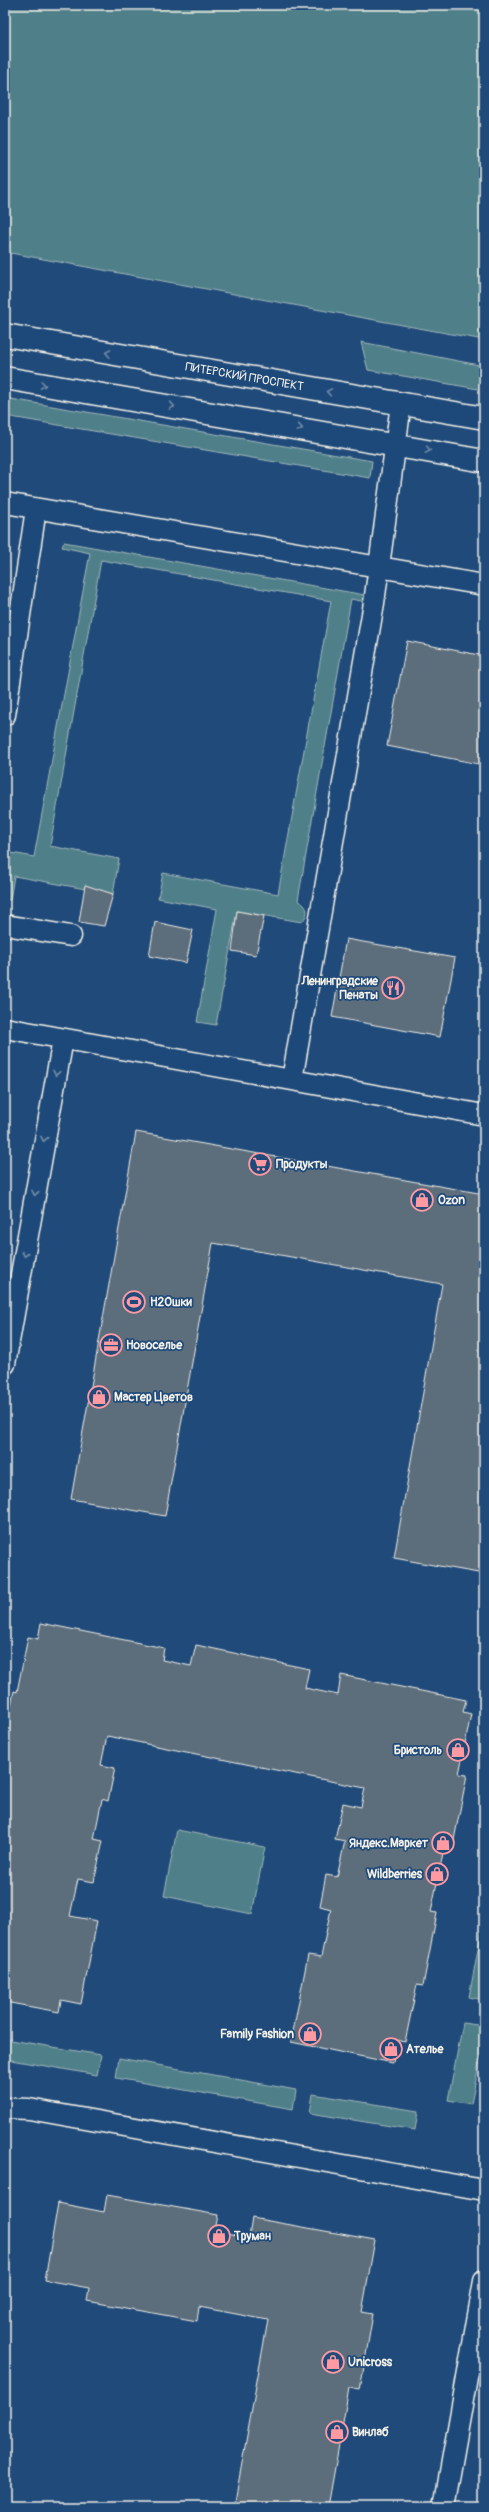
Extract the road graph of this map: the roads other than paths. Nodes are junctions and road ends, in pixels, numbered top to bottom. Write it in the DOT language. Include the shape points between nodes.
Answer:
graph roads {
  1 [pos="5,335"];
  2 [pos="5,378"];
  3 [pos="402,404"];
  4 [pos="484,418"];
  5 [pos="396,444"];
  6 [pos="484,461"];
  7 [pos="5,503"];
  8 [pos="36,509"];
  9 [pos="379,566"];
  10 [pos="484,585"];
  11 [pos="5,716"];
  12 [pos="5,925"];
  13 [pos="71,936"];
  14 [pos="5,1028"];
  15 [pos="62,1039"];
  16 [pos="292,1080"];
  17 [pos="484,1116"];
  18 [pos="5,1364"];
  19 [pos="5,2108"];
  20 [pos="484,2190"];
  21 [pos="484,2281"];
  22 [pos="444,2507"];
  3 -- 1 [label="street, ПИТЕРСКИЙ ПРОСПЕКТ, one-way"];
  2 -- 5 [label="street, one-way"];
  3 -- 4 [label="street, ПИТЕРСКИЙ ПРОСПЕКТ"];
  3 -- 5 [label="lane"];
  5 -- 6 [label="street, one-way"];
  5 -- 9 [label="lane"];
  7 -- 8 [label="lane"];
  8 -- 9 [label="lane"];
  8 -- 11 [label="lane"];
  9 -- 10 [label="lane"];
  9 -- 16 [label="lane"];
  12 -- 13 [label="lane"];
  14 -- 15 [label="lane"];
  15 -- 16 [label="lane"];
  15 -- 18 [label="lane, one-way"];
  16 -- 17 [label="lane"];
  19 -- 20 [label="lane" via="29,2109"];
  21 -- 22 [label="lane"];
}
